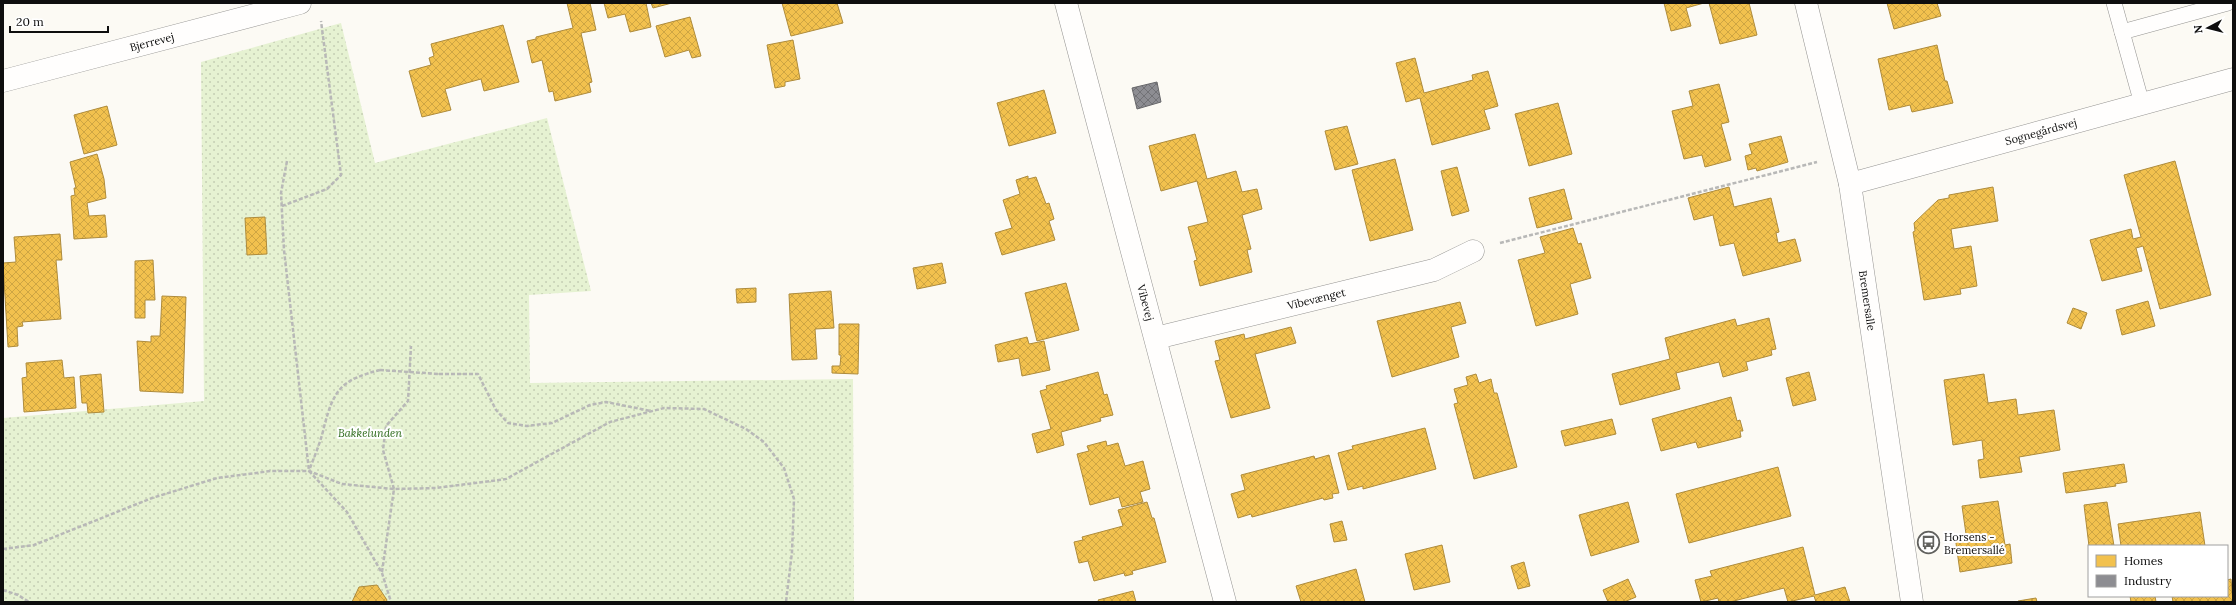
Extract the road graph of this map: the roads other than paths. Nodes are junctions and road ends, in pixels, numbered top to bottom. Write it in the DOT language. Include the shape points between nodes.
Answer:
graph roads {
  1 [pos="300,3"];
  2 [pos="1066,3"];
  3 [pos="1806,3"];
  4 [pos="2114,3"];
  5 [pos="2228,3"];
  6 [pos="2122,32"];
  7 [pos="2233,79"];
  8 [pos="3,81"];
  9 [pos="2142,104"];
  10 [pos="1850,184"];
  11 [pos="1473,251"];
  12 [pos="1156,338"];
  13 [pos="1225,602"];
  14 [pos="1912,602"];
  1 -- 8 [label="street, Bjerrevej"];
  2 -- 12 [label="street, Vibevej"];
  3 -- 10 [label="street, Bremersalle"];
  4 -- 6 [label="lane"];
  5 -- 6 [label="lane"];
  6 -- 9 [label="lane"];
  7 -- 9 [label="street, Sognegårdsvej"];
  9 -- 10 [label="street, Sognegårdsvej"];
  10 -- 14 [label="street, Bremersalle"];
  11 -- 12 [label="street, Vibevænget" via="1434,270"];
  12 -- 13 [label="street, Vibevej"];
}
